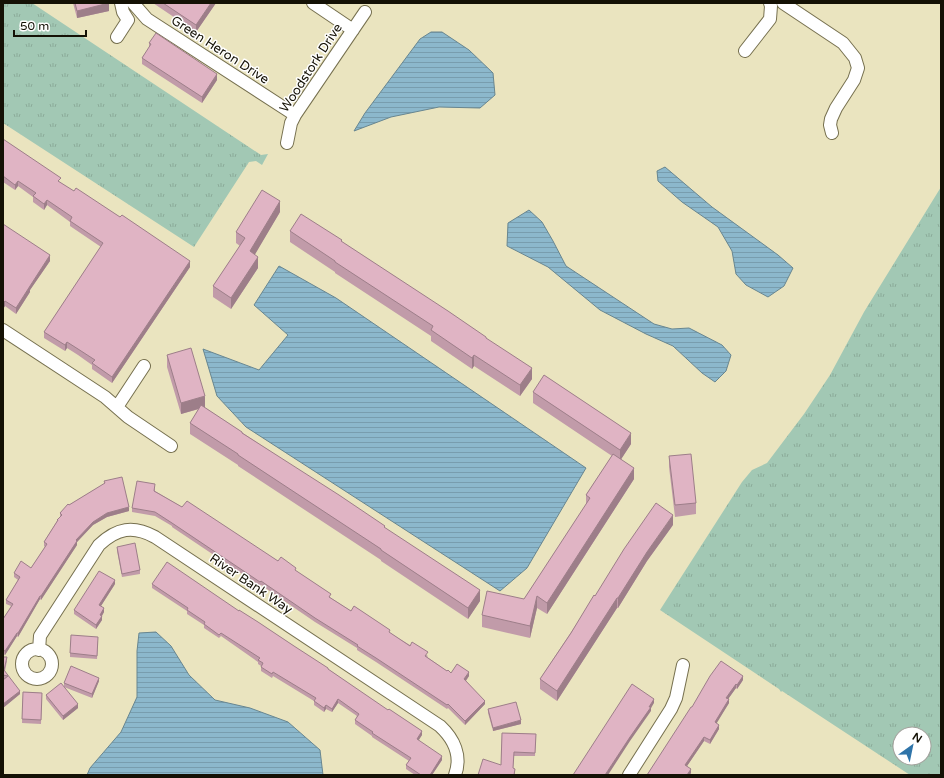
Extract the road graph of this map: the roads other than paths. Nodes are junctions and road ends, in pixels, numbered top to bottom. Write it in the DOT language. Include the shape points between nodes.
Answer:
graph roads {
  1 [pos="313,3"];
  2 [pos="770,3"];
  3 [pos="783,3"];
  4 [pos="134,5"];
  5 [pos="122,8"];
  6 [pos="365,12"];
  7 [pos="353,30"];
  8 [pos="117,37"];
  9 [pos="745,51"];
  10 [pos="295,115"];
  11 [pos="832,133"];
  12 [pos="287,143"];
  13 [pos="3,330"];
  14 [pos="144,366"];
  15 [pos="117,407"];
  16 [pos="172,446"];
  17 [pos="39,650"];
  18 [pos="683,665"];
  19 [pos="455,775"];
  20 [pos="629,775"];
  1 -- 7 [label="street"];
  2 -- 9 [label="street" via="770,19"];
  3 -- 11 [label="street" via="843,43 855,58 858,68 854,80 831,119"];
  4 -- 5 [label="street"];
  4 -- 10 [label="street, Green Heron Drive" via="147,19"];
  5 -- 8 [label="street" via="128,20"];
  6 -- 7 [label="street, Woodstork Drive"];
  7 -- 10 [label="street, Woodstork Drive"];
  10 -- 12 [label="street, Woodstork Drive"];
  13 -- 15 [label="street"];
  14 -- 15 [label="street"];
  15 -- 16 [label="street"];
  17 -- 19 [label="street, River Bank Way" via="40,636 99,545 116,532 146,532 440,726 454,742 457,752"];
  18 -- 20 [label="street" via="671,710"];
}
